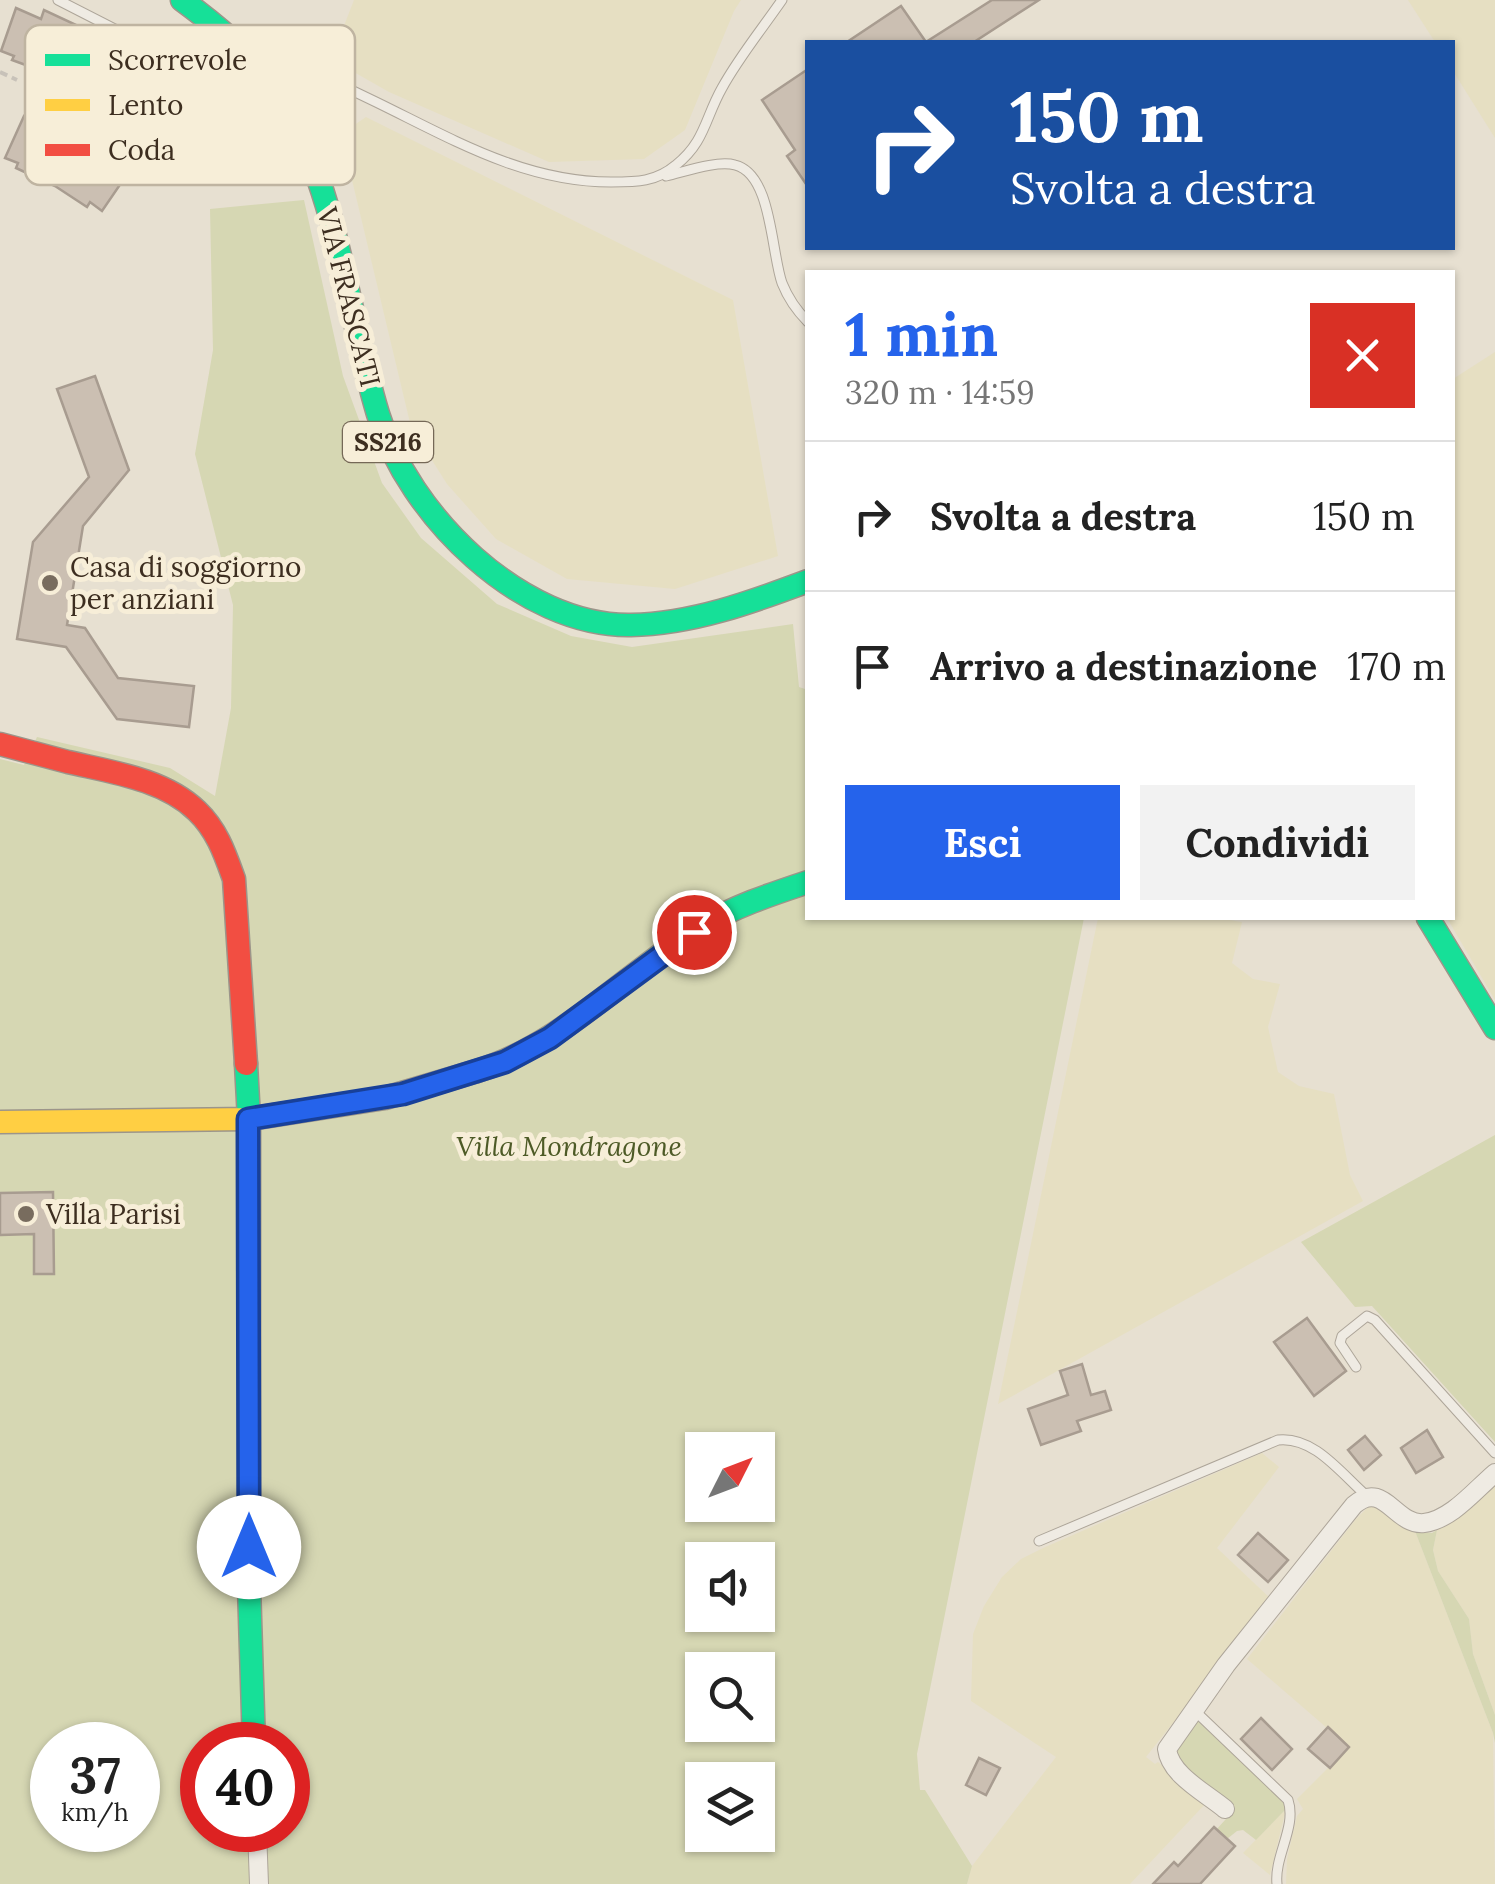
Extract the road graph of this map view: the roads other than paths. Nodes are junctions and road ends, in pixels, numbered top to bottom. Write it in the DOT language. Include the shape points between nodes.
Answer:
graph roads {
  1 [pos="58,0"];
  2 [pos="182,0"];
  3 [pos="782,0"];
  4 [pos="107,25"];
  5 [pos="217,25"];
  6 [pos="355,94"];
  7 [pos="658,178"];
  8 [pos="320,185"];
  9 [pos="805,319"];
  10 [pos="805,582"];
  11 [pos="0,744"];
  12 [pos="805,883"];
  13 [pos="1429,920"];
  14 [pos="1495,1028"];
  15 [pos="248,1119"];
  16 [pos="0,1122"];
  17 [pos="1356,1367"];
  18 [pos="1495,1453"];
  19 [pos="1495,1473"];
  20 [pos="1368,1498"];
  21 [pos="1039,1541"];
  22 [pos="1193,1710"];
  23 [pos="253,1722"];
  24 [pos="1225,1809"];
  25 [pos="257,1852"];
  26 [pos="258,1884"];
  27 [pos="1277,1884"];
  1 -- 4 [label="lane"];
  2 -- 5 [label="street, VIA FRASCATI / SS216"];
  3 -- 7 [label="lane" via="724,84 697,144"];
  6 -- 7 [label="lane" via="453,142 550,176"];
  7 -- 9 [label="lane" via="726,164 751,174 762,194 783,286"];
  8 -- 10 [label="street, VIA FRASCATI / SS216" via="390,449 419,500 492,571 534,598 605,624 669,620"];
  11 -- 15 [label="street" via="165,788 217,838 235,887"];
  12 -- 15 [label="street" via="702,926 550,1038 505,1062 403,1094"];
  13 -- 14 [label="street"];
  15 -- 16 [label="street"];
  15 -- 23 [label="street"];
  17 -- 18 [label="lane" via="1340,1343 1367,1316"];
  19 -- 20 [label="street" via="1446,1515 1420,1524"];
  20 -- 21 [label="lane" via="1309,1445 1278,1440"];
  20 -- 22 [label="street" via="1354,1505"];
  22 -- 24 [label="street" via="1167,1754"];
  22 -- 27 [label="lane" via="1288,1800 1292,1812"];
  25 -- 26 [label="street"];
}
